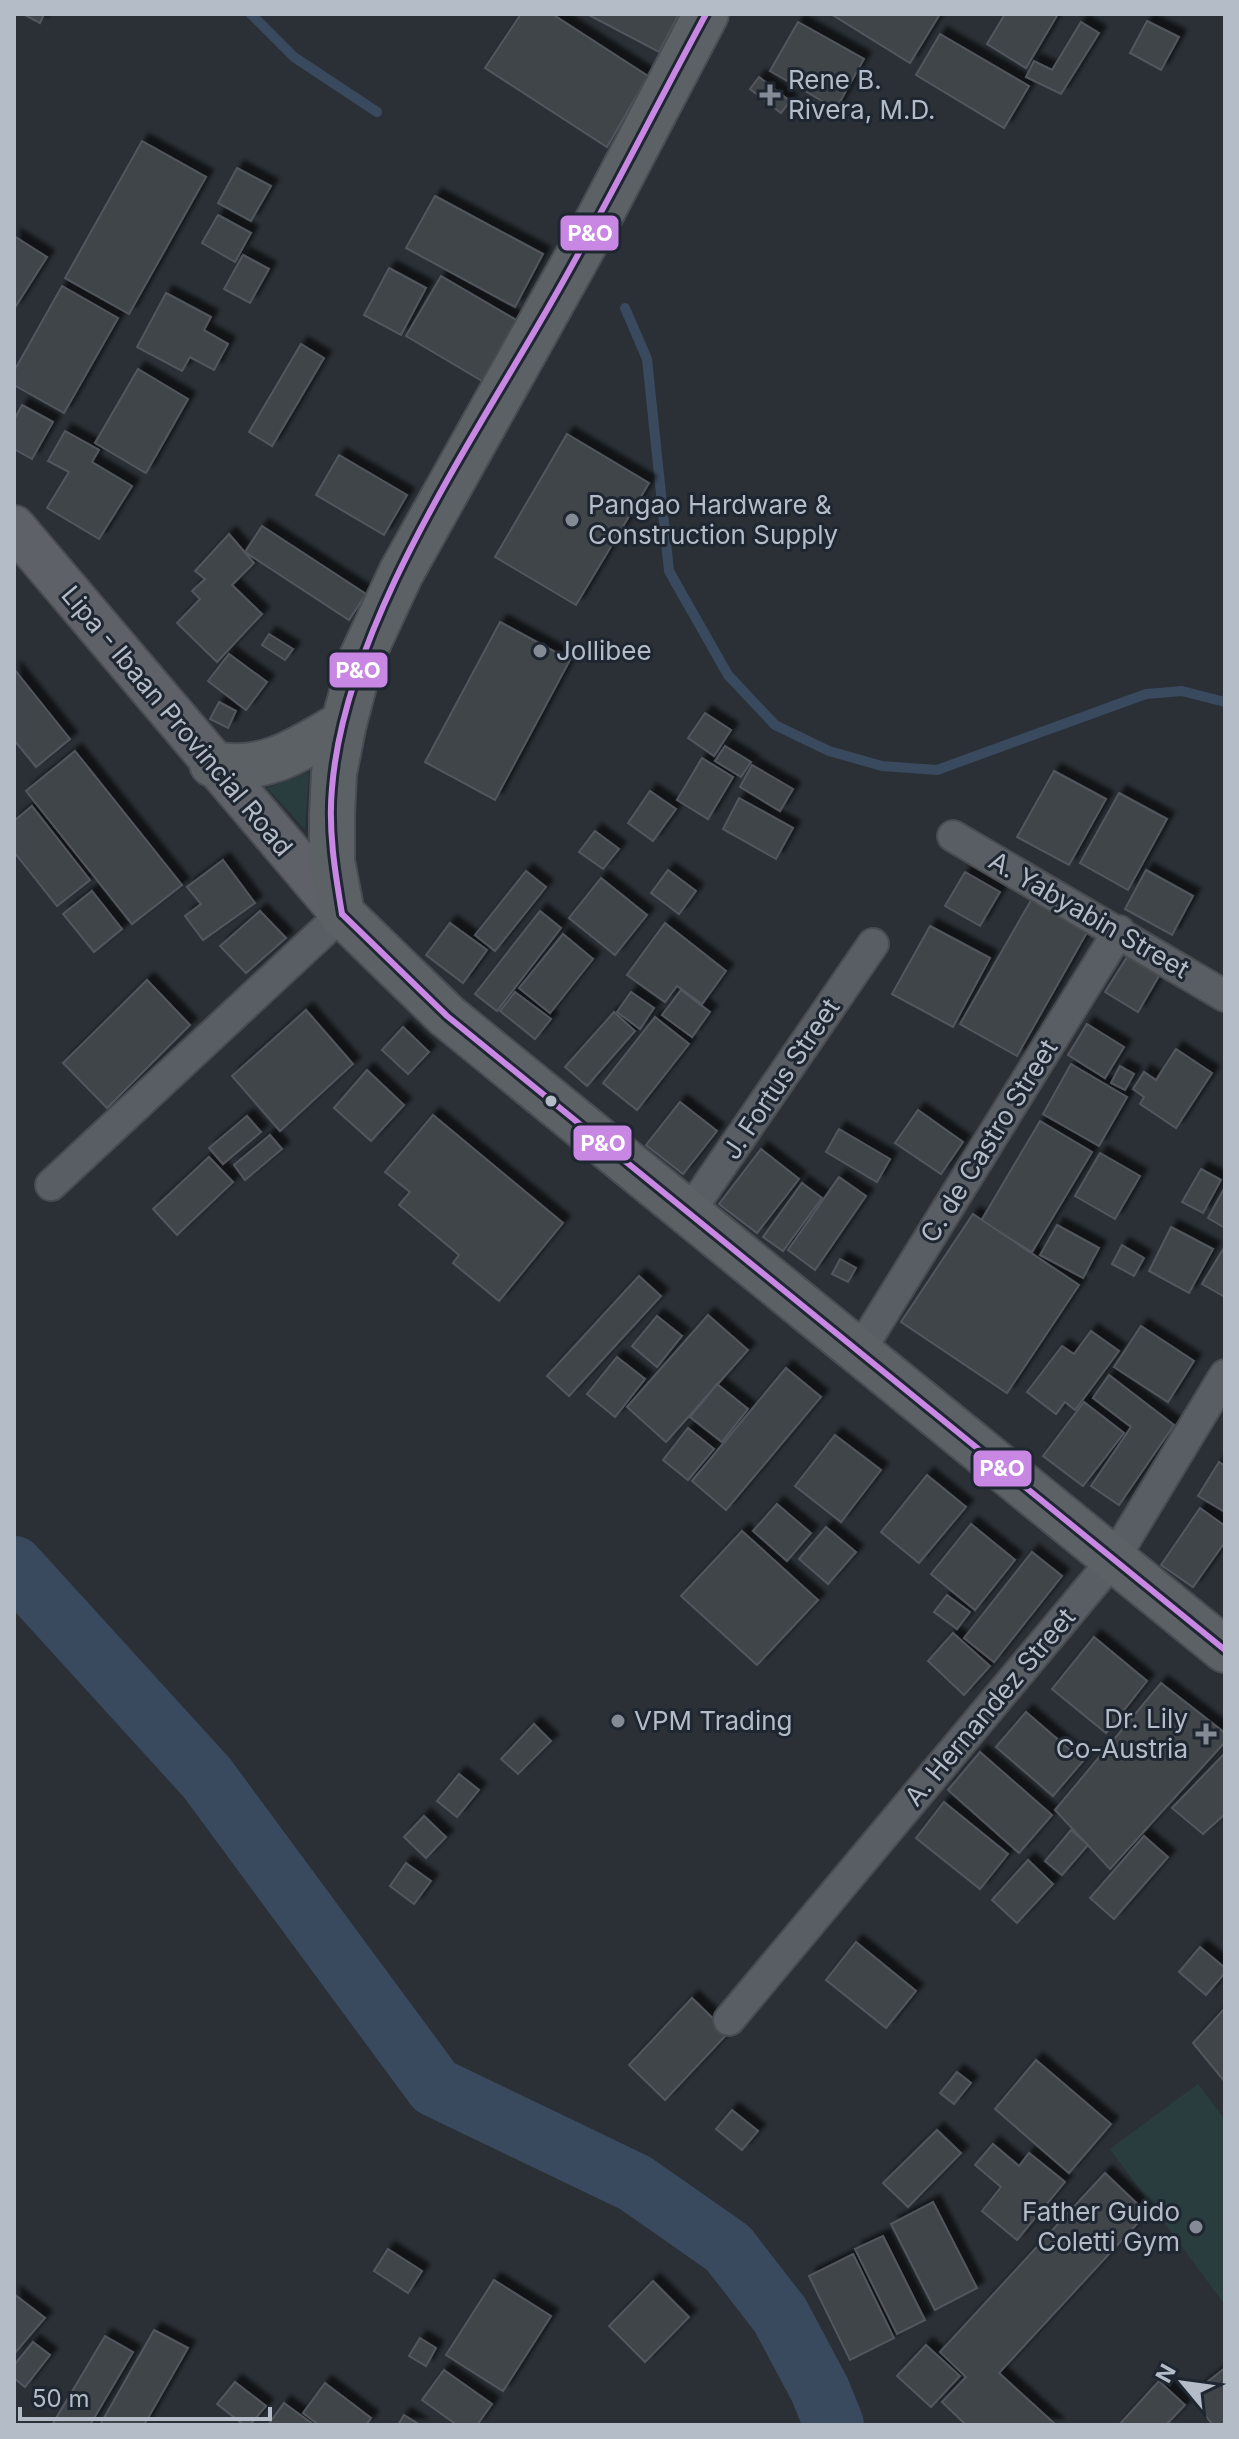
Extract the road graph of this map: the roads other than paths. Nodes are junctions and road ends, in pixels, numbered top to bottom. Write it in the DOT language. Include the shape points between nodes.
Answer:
graph roads {
  1 [pos="706,14"];
  2 [pos="14,527"];
  3 [pos="344,723"];
  4 [pos="212,764"];
  5 [pos="953,836"];
  6 [pos="342,914"];
  7 [pos="1119,931"];
  8 [pos="873,944"];
  9 [pos="1225,996"];
  10 [pos="51,1185"];
  11 [pos="688,1214"];
  12 [pos="859,1352"];
  13 [pos="1225,1375"];
  14 [pos="1113,1560"];
  15 [pos="1225,1650"];
  16 [pos="729,2020"];
  1 -- 3 [label="main road" via="401,573 361,659"];
  2 -- 4 [label="main road, Lipa - Ibaan Provincial Road"];
  3 -- 4 [label="main road" via="258,766"];
  3 -- 6 [label="main road" via="332,816 332,861"];
  4 -- 6 [label="main road, Lipa - Ibaan Provincial Road"];
  5 -- 7 [label="street, A. Yabyabin Street"];
  6 -- 10 [label="street"];
  6 -- 11 [label="main road" via="447,1016"];
  7 -- 9 [label="street, A. Yabyabin Street"];
  7 -- 12 [label="street, C. de Castro Street"];
  8 -- 11 [label="street, J. Fortus Street"];
  11 -- 12 [label="main road"];
  12 -- 14 [label="main road"];
  13 -- 14 [label="street, A. Hernandez Street"];
  14 -- 15 [label="main road"];
  14 -- 16 [label="street, A. Hernandez Street"];
}
